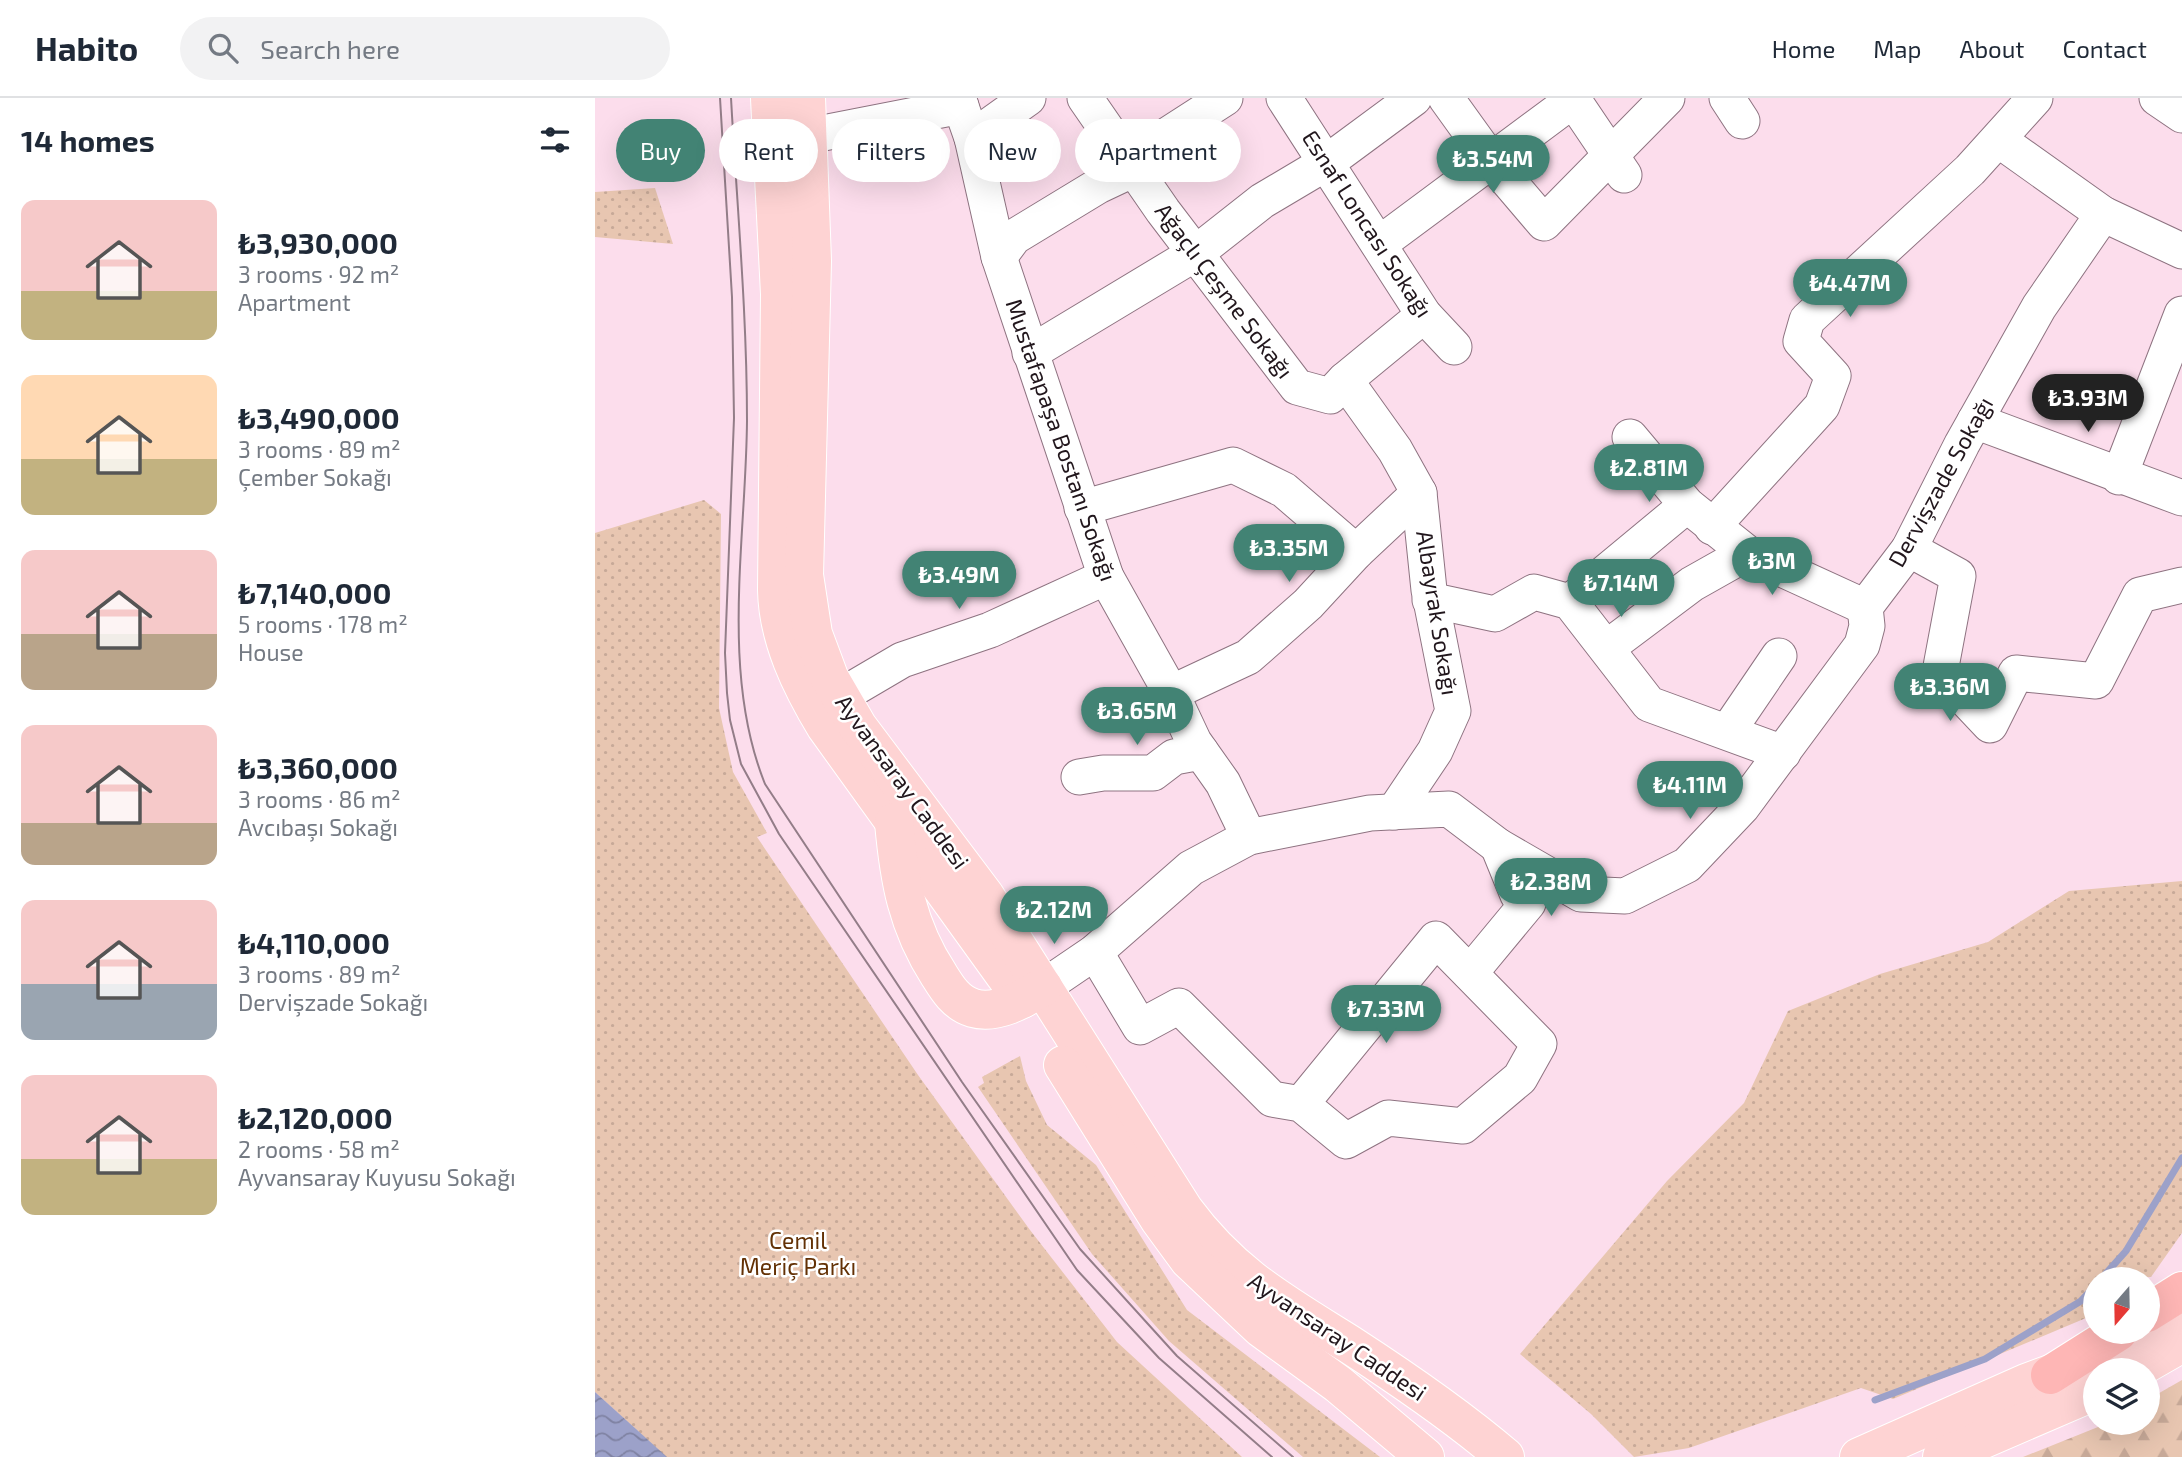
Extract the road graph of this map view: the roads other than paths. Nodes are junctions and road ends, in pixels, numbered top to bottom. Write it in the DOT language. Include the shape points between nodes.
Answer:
graph roads {
  1 [pos="770,98"];
  2 [pos="806,98"];
  3 [pos="1028,98"];
  4 [pos="1085,98"];
  5 [pos="1224,98"];
  6 [pos="1284,98"];
  7 [pos="1414,98"];
  8 [pos="1446,98"];
  9 [pos="1667,98"];
  10 [pos="2035,98"];
  11 [pos="2157,98"];
  12 [pos="1572,99"];
  13 [pos="964,114"];
  14 [pos="2182,115"];
  15 [pos="808,119"];
  16 [pos="1099,119"];
  17 [pos="1192,119"];
  18 [pos="818,135"];
  19 [pos="1999,140"];
  20 [pos="1492,162"];
  21 [pos="1326,163"];
  22 [pos="1617,164"];
  23 [pos="810,182"];
  24 [pos="1106,182"];
  25 [pos="1144,182"];
  26 [pos="2103,214"];
  27 [pos="1379,244"];
  28 [pos="2182,251"];
  29 [pos="1196,253"];
  30 [pos="999,257"];
  31 [pos="2182,314"];
  32 [pos="1423,315"];
  33 [pos="1454,346"];
  34 [pos="1030,353"];
  35 [pos="1345,380"];
  36 [pos="1975,421"];
  37 [pos="1630,438"];
  38 [pos="2119,477"];
  39 [pos="1419,493"];
  40 [pos="2182,498"];
  41 [pos="1082,508"];
  42 [pos="1700,516"];
  43 [pos="1909,549"];
  44 [pos="1356,552"];
  45 [pos="1747,553"];
  46 [pos="1106,577"];
  47 [pos="2182,585"];
  48 [pos="1430,600"];
  49 [pos="1570,602"];
  50 [pos="1865,607"];
  51 [pos="1608,647"];
  52 [pos="1779,656"];
  53 [pos="1171,693"];
  54 [pos="839,697"];
  55 [pos="1728,731"];
  56 [pos="1201,752"];
  57 [pos="1783,753"];
  58 [pos="1079,777"];
  59 [pos="1394,812"];
  60 [pos="894,820"];
  61 [pos="1249,837"];
  62 [pos="1498,846"];
  63 [pos="1095,952"];
  64 [pos="1470,973"];
  65 [pos="1034,993"];
  66 [pos="1301,1104"];
  67 [pos="2182,1291"];
  68 [pos="2160,1305"];
  69 [pos="2182,1311"];
  70 [pos="2182,1343"];
  71 [pos="2098,1344"];
  72 [pos="2156,1358"];
  73 [pos="2050,1375"];
  74 [pos="1338,1384"];
  75 [pos="2083,1396"];
  76 [pos="1468,1443"];
  77 [pos="1425,1457"];
  78 [pos="1505,1457"];
  79 [pos="1532,1457"];
  80 [pos="1859,1457"];
  81 [pos="1942,1457"];
  1 -- 60 [label="main road, Ayvansaray Caddesi" via="781,294 777,606 791,657 814,708"];
  2 -- 15 [label="main road, Ayvansaray Caddesi"];
  3 -- 13 [label="street"];
  4 -- 16 [label="street, Ağaçlı Çeşme Sokağı"];
  5 -- 17 [label="street"];
  6 -- 21 [label="street, Esnaf Loncası Sokağı"];
  7 -- 21 [label="street"];
  8 -- 20 [label="street"];
  9 -- 22 [label="street"];
  10 -- 19 [label="street"];
  11 -- 14 [label="street"];
  12 -- 20 [label="street"];
  12 -- 22 [label="street"];
  13 -- 18 [label="street"];
  13 -- 30 [label="street, Mustafapaşa Bostanı Sokağı"];
  19 -- 26 [label="street"];
  19 -- 42 [label="street" via="1807,320 1801,341 1833,376 1822,406"];
  20 -- 22 [label="street" via="1543,223"];
  20 -- 27 [label="street"];
  21 -- 27 [label="street, Esnaf Loncası Sokağı"];
  21 -- 29 [label="street" via="1262,201"];
  23 -- 54 [label="main road, Ayvansaray Caddesi" via="804,575 813,634"];
  24 -- 30 [label="street" via="1014,237"];
  25 -- 29 [label="street, Ağaçlı Çeşme Sokağı"];
  26 -- 28 [label="street"];
  26 -- 36 [label="street, Dervişzade Sokağı" via="2039,307"];
  27 -- 32 [label="street, Esnaf Loncası Sokağı"];
  29 -- 34 [label="street"];
  29 -- 35 [label="street, Ağaçlı Çeşme Sokağı" via="1297,387 1330,396"];
  30 -- 34 [label="street, Mustafapaşa Bostanı Sokağı"];
  31 -- 38 [label="street"];
  32 -- 33 [label="street, Esnaf Loncası Sokağı"];
  32 -- 35 [label="street, Ağaçlı Çeşme Sokağı"];
  34 -- 41 [label="street, Mustafapaşa Bostanı Sokağı"];
  35 -- 39 [label="street, Albayrak Sokağı"];
  36 -- 38 [label="street"];
  36 -- 43 [label="street, Dervişzade Sokağı"];
  37 -- 42 [label="street"];
  38 -- 40 [label="street"];
  39 -- 44 [label="street"];
  39 -- 48 [label="street, Albayrak Sokağı"];
  41 -- 44 [label="street" via="1233,466 1284,491"];
  41 -- 46 [label="street, Mustafapaşa Bostanı Sokağı"];
  42 -- 45 [label="street"];
  42 -- 49 [label="street"];
  43 -- 47 [label="street" via="1958,576 1940,672 1990,725 2016,673 2096,681 2140,594"];
  43 -- 50 [label="street, Dervişzade Sokağı"];
  44 -- 53 [label="street" via="1308,604 1248,657"];
  45 -- 50 [label="street"];
  45 -- 51 [label="street" via="1692,584"];
  46 -- 53 [label="street, Mustafapaşa Bostanı Sokağı"];
  46 -- 54 [label="street" via="990,630 902,660"];
  48 -- 49 [label="street" via="1495,614 1534,592"];
  48 -- 59 [label="street, Albayrak Sokağı" via="1453,711 1434,751"];
  49 -- 51 [label="street"];
  50 -- 57 [label="street" via="1862,645"];
  51 -- 55 [label="street" via="1649,704"];
  52 -- 55 [label="street"];
  53 -- 56 [label="street, Mustafapaşa Bostanı Sokağı"];
  54 -- 65 [label="main road, Ayvansaray Caddesi" via="985,896"];
  55 -- 57 [label="street"];
  56 -- 58 [label="street" via="1174,757 1153,773"];
  56 -- 61 [label="street, Mustafapaşa Bostanı Sokağı" via="1223,783"];
  57 -- 62 [label="street" via="1742,807 1687,865 1625,896 1581,894"];
  59 -- 61 [label="street"];
  59 -- 62 [label="street" via="1449,808"];
  60 -- 65 [label="main road, Ayvansaray Caddesi"];
  60 -- 65 [label="main road" via="903,893 913,930 956,999 989,1010"];
  61 -- 63 [label="street" via="1191,868"];
  62 -- 64 [label="street" via="1518,895 1528,903"];
  63 -- 65 [label="street"];
  63 -- 66 [label="street" via="1140,1027 1179,1006 1272,1099"];
  64 -- 66 [label="street" via="1436,939"];
  64 -- 66 [label="street" via="1539,1044 1520,1078 1463,1125 1388,1118 1346,1140"];
  65 -- 74 [label="main road, Ayvansaray Caddesi" via="1159,1219 1189,1260 1261,1328"];
  65 -- 76 [label="main road, Ayvansaray Caddesi" via="1212,1245 1256,1285 1417,1388"];
  67 -- 68 [label="highway"];
  69 -- 73 [label="main road" via="2116,1349"];
  70 -- 72 [label="main road"];
  71 -- 73 [label="highway"];
  73 -- 80 [label="main road"];
  74 -- 76 [label="main road" via="1389,1405 1448,1442"];
  74 -- 77 [label="main road"];
  75 -- 81 [label="main road"];
  76 -- 78 [label="main road, Ayvansaray Caddesi"];
  76 -- 79 [label="main road"];
}
